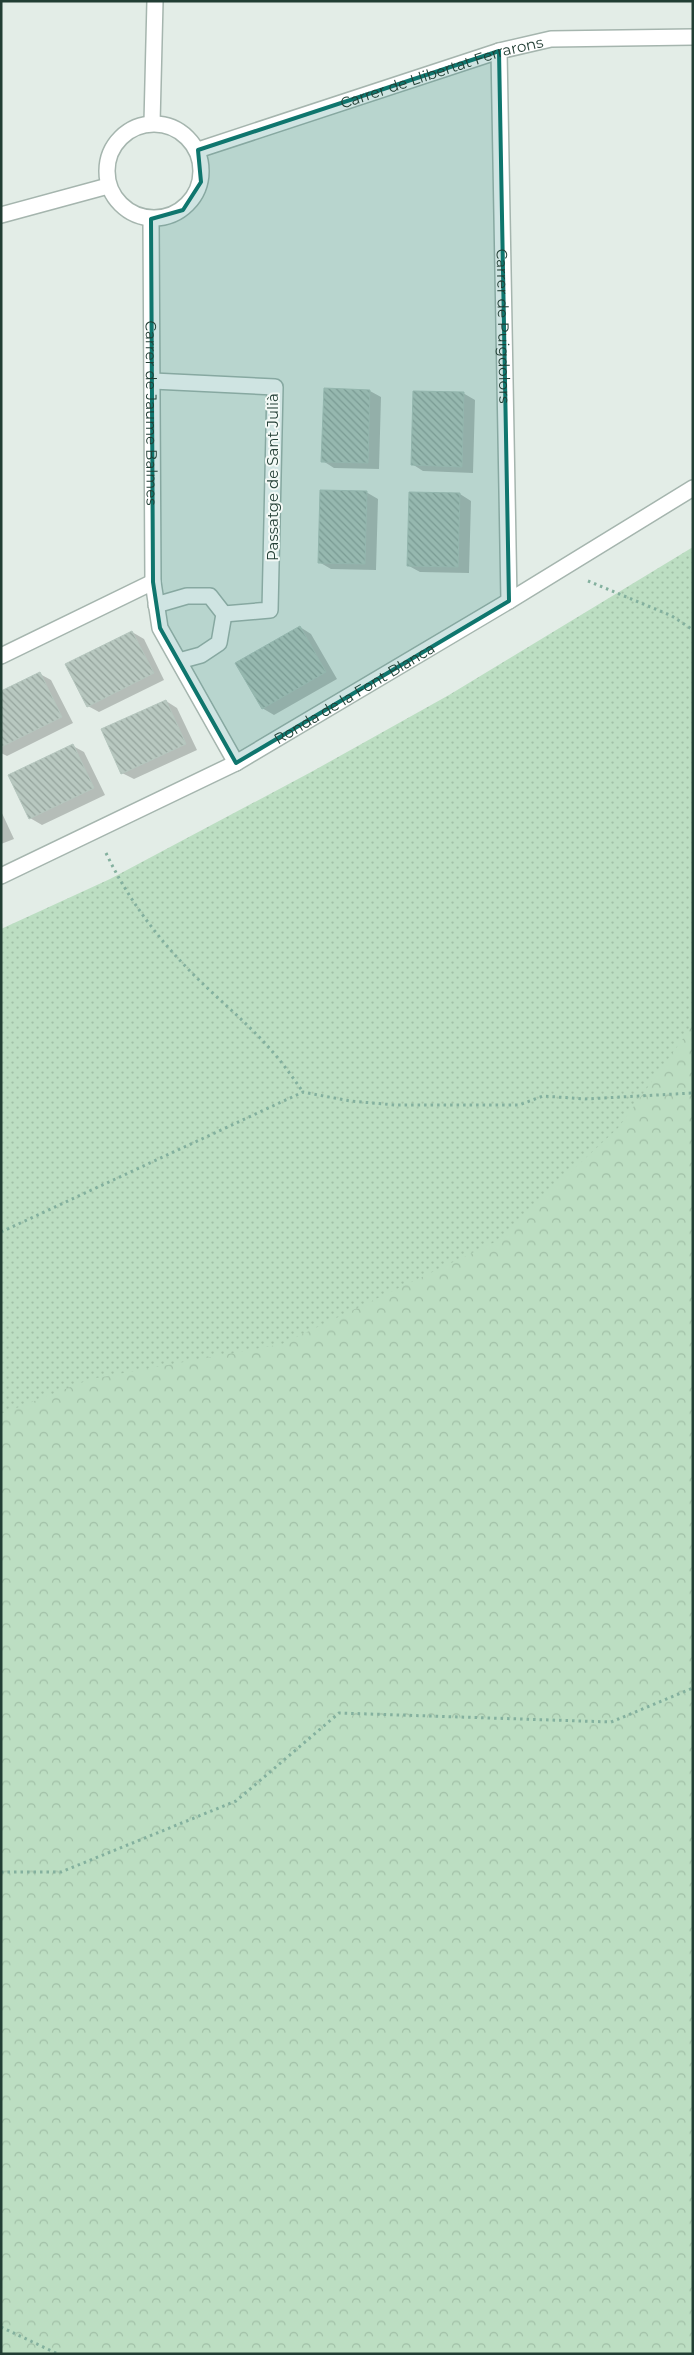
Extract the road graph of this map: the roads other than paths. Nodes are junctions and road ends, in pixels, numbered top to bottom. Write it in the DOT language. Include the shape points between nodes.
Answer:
graph roads {
  1 [pos="155,1"];
  2 [pos="693,37"];
  3 [pos="499,51"];
  4 [pos="152,123"];
  5 [pos="198,150"];
  6 [pos="108,186"];
  7 [pos="1,215"];
  8 [pos="152,220"];
  9 [pos="153,381"];
  10 [pos="693,488"];
  11 [pos="153,582"];
  12 [pos="509,601"];
  13 [pos="156,605"];
  14 [pos="224,614"];
  15 [pos="1,656"];
  16 [pos="179,661"];
  17 [pos="236,763"];
  18 [pos="1,876"];
  1 -- 4 [label="street"];
  2 -- 3 [label="street, Carrer de Llibertat Ferrarons" via="551,39"];
  3 -- 5 [label="street, Carrer de Llibertat Ferrarons"];
  3 -- 12 [label="street, Carrer de Puigdolors"];
  4 -- 5 [label="street" via="179,129"];
  4 -- 6 [label="street" via="125,133 108,156"];
  5 -- 8 [label="street" via="201,182 188,203 183,210"];
  6 -- 7 [label="street"];
  6 -- 8 [label="street" via="125,209"];
  8 -- 9 [label="street, Carrer de Jaume Balmes"];
  9 -- 11 [label="street, Carrer de Jaume Balmes"];
  9 -- 14 [label="street, Passatge de Sant Julià" via="274,387 270,610"];
  10 -- 12 [label="street, Ronda de la Font Blanca"];
  11 -- 13 [label="street, Carrer de Jaume Balmes"];
  11 -- 15 [label="street"];
  12 -- 17 [label="street, Ronda de la Font Blanca"];
  13 -- 14 [label="street" via="187,596 210,596"];
  13 -- 16 [label="street, Carrer de Jaume Balmes" via="160,628"];
  14 -- 16 [label="street" via="219,643 201,655"];
  16 -- 17 [label="street, Carrer de Jaume Balmes"];
  17 -- 18 [label="street, Ronda de la Font Blanca"];
}
